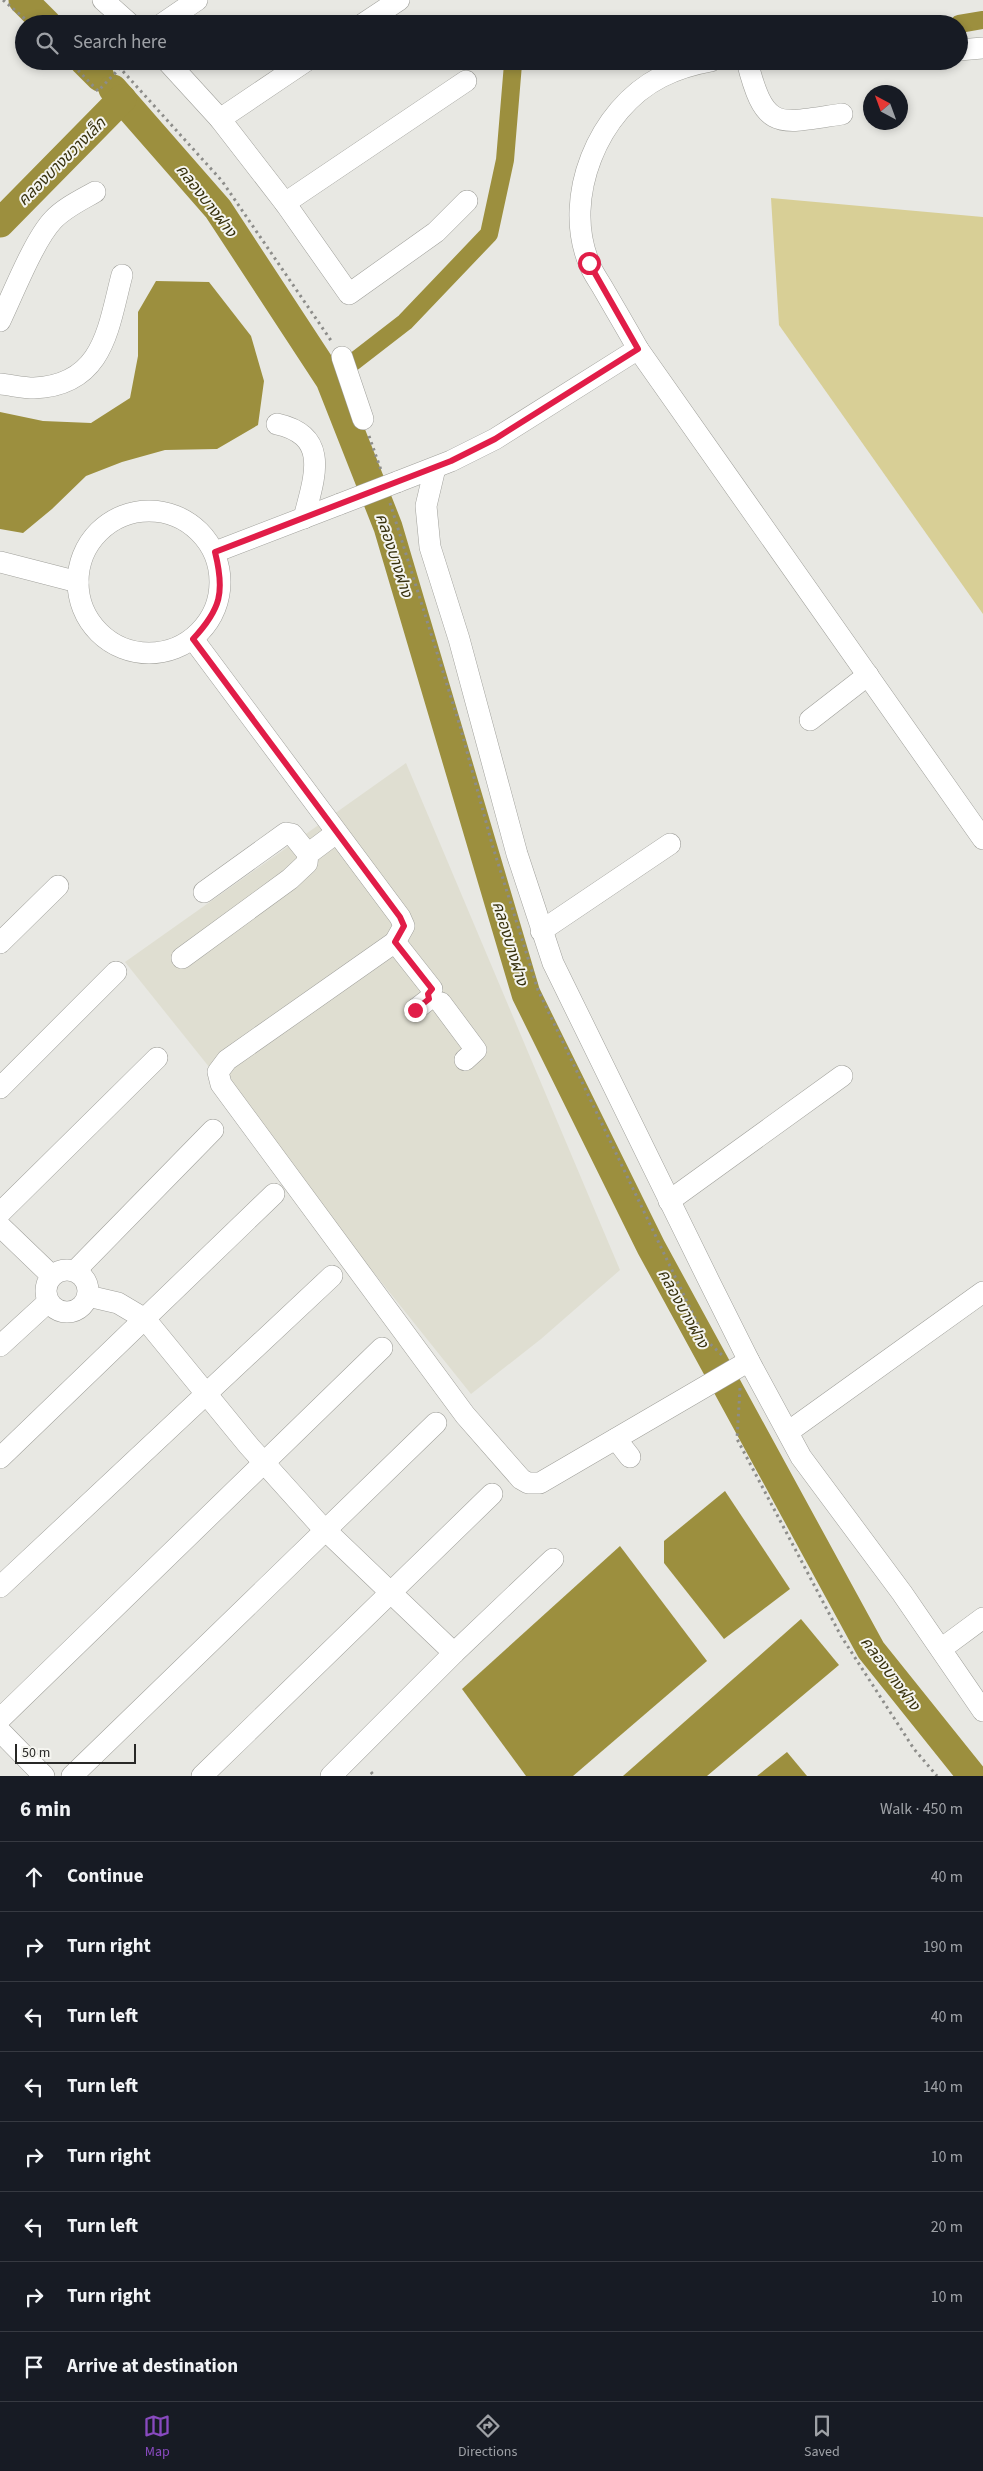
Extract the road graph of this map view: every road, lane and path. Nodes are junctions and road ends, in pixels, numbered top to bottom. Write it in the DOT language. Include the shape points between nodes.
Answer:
graph roads {
  1 [pos="3,0"];
  2 [pos="103,0"];
  3 [pos="197,0"];
  4 [pos="398,0"];
  5 [pos="20,15"];
  6 [pos="120,15"];
  7 [pos="175,15"];
  8 [pos="376,15"];
  9 [pos="983,48"];
  10 [pos="968,49"];
  11 [pos="78,70"];
  12 [pos="118,70"];
  13 [pos="122,70"];
  14 [pos="175,70"];
  15 [pos="293,70"];
  16 [pos="677,70"];
  17 [pos="750,70"];
  18 [pos="466,81"];
  19 [pos="842,114"];
  20 [pos="220,119"];
  21 [pos="95,192"];
  22 [pos="467,201"];
  23 [pos="285,203"];
  24 [pos="122,275"];
  25 [pos="0,321"];
  26 [pos="638,349"];
  27 [pos="342,357"];
  28 [pos="0,384"];
  29 [pos="363,419"];
  30 [pos="277,424"];
  31 [pos="435,468"];
  32 [pos="304,518"];
  33 [pos="215,552"];
  34 [pos="0,562"];
  35 [pos="78,582"];
  36 [pos="193,639"];
  37 [pos="868,675"];
  38 [pos="810,720"];
  39 [pos="336,833"];
  40 [pos="983,839"];
  41 [pos="670,844"];
  42 [pos="308,854"];
  43 [pos="58,886"];
  44 [pos="204,892"];
  45 [pos="541,931"];
  46 [pos="395,942"];
  47 [pos="0,943"];
  48 [pos="182,958"];
  49 [pos="116,972"];
  50 [pos="157,1058"];
  51 [pos="466,1060"];
  52 [pos="842,1076"];
  53 [pos="0,1088"];
  54 [pos="213,1130"];
  55 [pos="274,1194"];
  56 [pos="669,1201"];
  57 [pos="0,1213"];
  58 [pos="0,1226"];
  59 [pos="75,1271"];
  60 [pos="52,1276"];
  61 [pos="332,1276"];
  62 [pos="983,1292"];
  63 [pos="88,1296"];
  64 [pos="48,1302"];
  65 [pos="145,1319"];
  66 [pos="0,1346"];
  67 [pos="382,1348"];
  68 [pos="749,1361"];
  69 [pos="733,1380"];
  70 [pos="206,1394"];
  71 [pos="436,1423"];
  72 [pos="788,1432"];
  73 [pos="616,1439"];
  74 [pos="630,1457"];
  75 [pos="0,1458"];
  76 [pos="264,1463"];
  77 [pos="492,1494"];
  78 [pos="326,1530"];
  79 [pos="553,1559"];
  80 [pos="0,1587"];
  81 [pos="391,1592"];
  82 [pos="983,1618"];
  83 [pos="941,1649"];
  84 [pos="454,1653"];
  85 [pos="983,1711"];
  86 [pos="0,1719"];
  87 [pos="0,1731"];
  88 [pos="371,1772"];
  89 [pos="44,1776"];
  90 [pos="72,1776"];
  91 [pos="202,1776"];
  92 [pos="331,1776"];
  93 [pos="374,1776"];
  94 [pos="938,1776"];
  1 -- 5 [label="path"];
  2 -- 6 [label="street"];
  3 -- 7 [label="street"];
  4 -- 8 [label="street"];
  9 -- 10 [label="street"];
  11 -- 12 [label="path" via="98,91"];
  13 -- 27 [label="path" via="222,181"];
  14 -- 20 [label="street"];
  15 -- 20 [label="street"];
  16 -- 26 [label="street" via="660,77 628,100 606,130 590,161 580,193 578,220 589,263"];
  17 -- 19 [label="street" via="759,102 776,118 789,122"];
  18 -- 23 [label="street"];
  20 -- 23 [label="street"];
  21 -- 25 [label="street" via="52,220"];
  22 -- 23 [label="street" via="436,232 349,294"];
  24 -- 28 [label="street" via="104,344 86,368 70,378 34,388"];
  26 -- 31 [label="street" via="495,439"];
  26 -- 37 [label="street"];
  27 -- 29 [label="street"];
  30 -- 32 [label="street" via="293,427 303,434 315,457 315,472"];
  31 -- 32 [label="street, bridge"];
  31 -- 45 [label="street" via="426,506 430,547"];
  32 -- 33 [label="street"];
  33 -- 35 [label="street" via="203,534 187,520 167,512 145,510 124,515 91,541 81,560"];
  33 -- 36 [label="street" via="221,575 219,599 209,622"];
  34 -- 35 [label="street"];
  35 -- 36 [label="street" via="81,604 91,624 108,640 128,650 150,654 172,650"];
  36 -- 39 [label="street"];
  37 -- 38 [label="street"];
  37 -- 40 [label="street"];
  39 -- 42 [label="street"];
  39 -- 46 [label="street" via="400,917 404,926"];
  41 -- 45 [label="street"];
  42 -- 44 [label="street" via="292,834 286,833"];
  42 -- 48 [label="street" via="307,863 290,879"];
  43 -- 47 [label="street"];
  45 -- 56 [label="street" via="553,964"];
  46 -- 51 [label="street" via="429,1000 476,1050"];
  46 -- 73 [label="street" via="227,1060 218,1072 221,1084 465,1415 521,1479 540,1483"];
  49 -- 53 [label="street"];
  50 -- 57 [label="street"];
  52 -- 56 [label="street"];
  54 -- 59 [label="street"];
  55 -- 65 [label="street"];
  56 -- 68 [label="street"];
  58 -- 60 [label="street"];
  59 -- 60 [label="street" via="63,1270"];
  59 -- 63 [label="street" via="87,1284"];
  60 -- 64 [label="street" via="46,1288"];
  61 -- 70 [label="street"];
  62 -- 72 [label="street"];
  63 -- 64 [label="street" via="85,1303 73,1312 59,1311"];
  63 -- 65 [label="street" via="118,1303"];
  64 -- 66 [label="street"];
  65 -- 70 [label="street"];
  65 -- 75 [label="street"];
  67 -- 76 [label="street"];
  68 -- 69 [label="street"];
  68 -- 72 [label="street"];
  69 -- 73 [label="street" via="690,1396"];
  69 -- 94 [label="path" via="737,1439 841,1636 914,1748"];
  70 -- 76 [label="street"];
  70 -- 80 [label="street"];
  71 -- 78 [label="street"];
  72 -- 83 [label="street" via="816,1477"];
  73 -- 74 [label="street"];
  76 -- 78 [label="street"];
  76 -- 86 [label="street"];
  77 -- 81 [label="street"];
  78 -- 81 [label="street"];
  78 -- 90 [label="street"];
  79 -- 84 [label="street"];
  81 -- 84 [label="street"];
  81 -- 91 [label="street"];
  82 -- 83 [label="street"];
  83 -- 85 [label="street"];
  84 -- 92 [label="street"];
  87 -- 89 [label="street"];
  88 -- 93 [label="path"];
}
